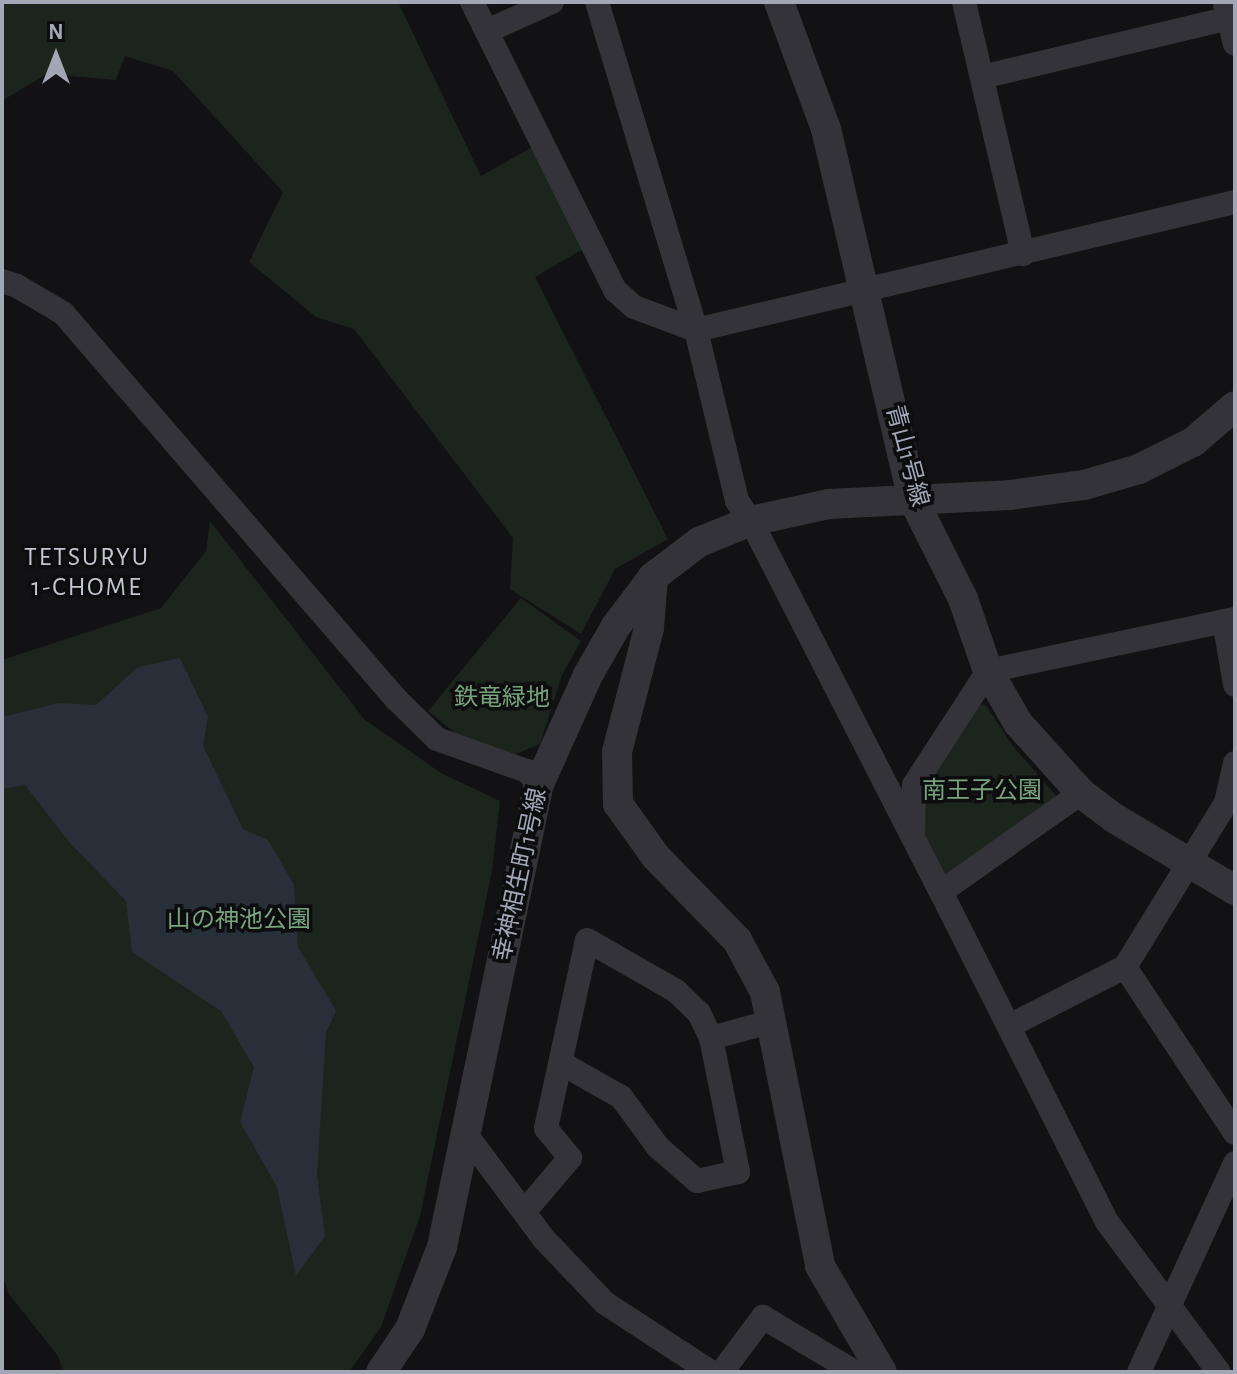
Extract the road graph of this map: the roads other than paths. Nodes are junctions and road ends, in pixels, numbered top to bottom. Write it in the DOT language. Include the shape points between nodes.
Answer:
graph roads {
  1 [pos="472,2"];
  2 [pos="552,2"];
  3 [pos="597,2"];
  4 [pos="779,2"];
  5 [pos="964,2"];
  6 [pos="1227,10"];
  7 [pos="487,31"];
  8 [pos="1235,44"];
  9 [pos="982,77"];
  10 [pos="1235,202"];
  11 [pos="1023,254"];
  12 [pos="2,281"];
  13 [pos="866,292"];
  14 [pos="696,330"];
  15 [pos="1235,406"];
  16 [pos="913,499"];
  17 [pos="751,521"];
  18 [pos="653,577"];
  19 [pos="1229,620"];
  20 [pos="988,671"];
  21 [pos="1235,685"];
  22 [pos="1235,763"];
  23 [pos="539,784"];
  24 [pos="1081,793"];
  25 [pos="912,838"];
  26 [pos="1191,863"];
  27 [pos="1235,890"];
  28 [pos="941,892"];
  29 [pos="1125,967"];
  30 [pos="773,1021"];
  31 [pos="1009,1026"];
  32 [pos="711,1038"];
  33 [pos="561,1063"];
  34 [pos="465,1133"];
  35 [pos="1235,1133"];
  36 [pos="1235,1163"];
  37 [pos="525,1211"];
  38 [pos="1169,1303"];
  39 [pos="381,1372"];
  40 [pos="711,1372"];
  41 [pos="722,1372"];
  42 [pos="855,1372"];
  43 [pos="882,1372"];
  44 [pos="1139,1372"];
  45 [pos="1219,1372"];
  1 -- 7 [label="street"];
  2 -- 7 [label="street"];
  3 -- 14 [label="street"];
  4 -- 13 [label="street, 青山1号線" via="826,129"];
  5 -- 9 [label="street"];
  6 -- 8 [label="street"];
  6 -- 9 [label="street"];
  7 -- 14 [label="street" via="615,290 634,307"];
  9 -- 11 [label="street"];
  10 -- 11 [label="street"];
  11 -- 13 [label="street"];
  12 -- 23 [label="street" via="63,313 286,574 437,739 527,771"];
  13 -- 14 [label="street"];
  13 -- 16 [label="street, 青山1号線"];
  14 -- 17 [label="street" via="737,501"];
  15 -- 16 [label="street, 幸神相生町1号線" via="1193,442 1139,469 1084,485"];
  16 -- 17 [label="street, 幸神相生町1号線" via="828,504"];
  16 -- 20 [label="street, 青山1号線" via="963,599"];
  17 -- 18 [label="street, 幸神相生町1号線" via="699,542"];
  17 -- 25 [label="street"];
  18 -- 23 [label="street, 幸神相生町1号線" via="588,675"];
  18 -- 30 [label="street" via="649,628 617,752 618,804 656,857 737,940 765,992"];
  19 -- 20 [label="street"];
  19 -- 21 [label="street"];
  20 -- 24 [label="street, 青山1号線" via="1018,723"];
  20 -- 25 [label="street" via="914,785"];
  22 -- 26 [label="street" via="1226,803"];
  23 -- 34 [label="street, 幸神相生町1号線"];
  24 -- 26 [label="street, 青山1号線"];
  24 -- 28 [label="street"];
  25 -- 28 [label="street"];
  26 -- 27 [label="street, 青山1号線"];
  26 -- 29 [label="street"];
  28 -- 31 [label="street"];
  29 -- 31 [label="street"];
  29 -- 35 [label="street"];
  30 -- 32 [label="street"];
  30 -- 43 [label="street" via="820,1266"];
  31 -- 38 [label="street" via="1107,1222"];
  32 -- 33 [label="street" via="699,1013 676,991 587,940"];
  32 -- 33 [label="street" via="738,1172 697,1181 658,1147 621,1097"];
  33 -- 37 [label="street" via="546,1128 570,1158"];
  34 -- 37 [label="street"];
  34 -- 39 [label="street, 幸神相生町1号線" via="442,1247 410,1329"];
  36 -- 38 [label="street"];
  37 -- 40 [label="street" via="544,1239 605,1303"];
  38 -- 44 [label="street"];
  38 -- 45 [label="street"];
  41 -- 42 [label="street" via="763,1317"];
}
